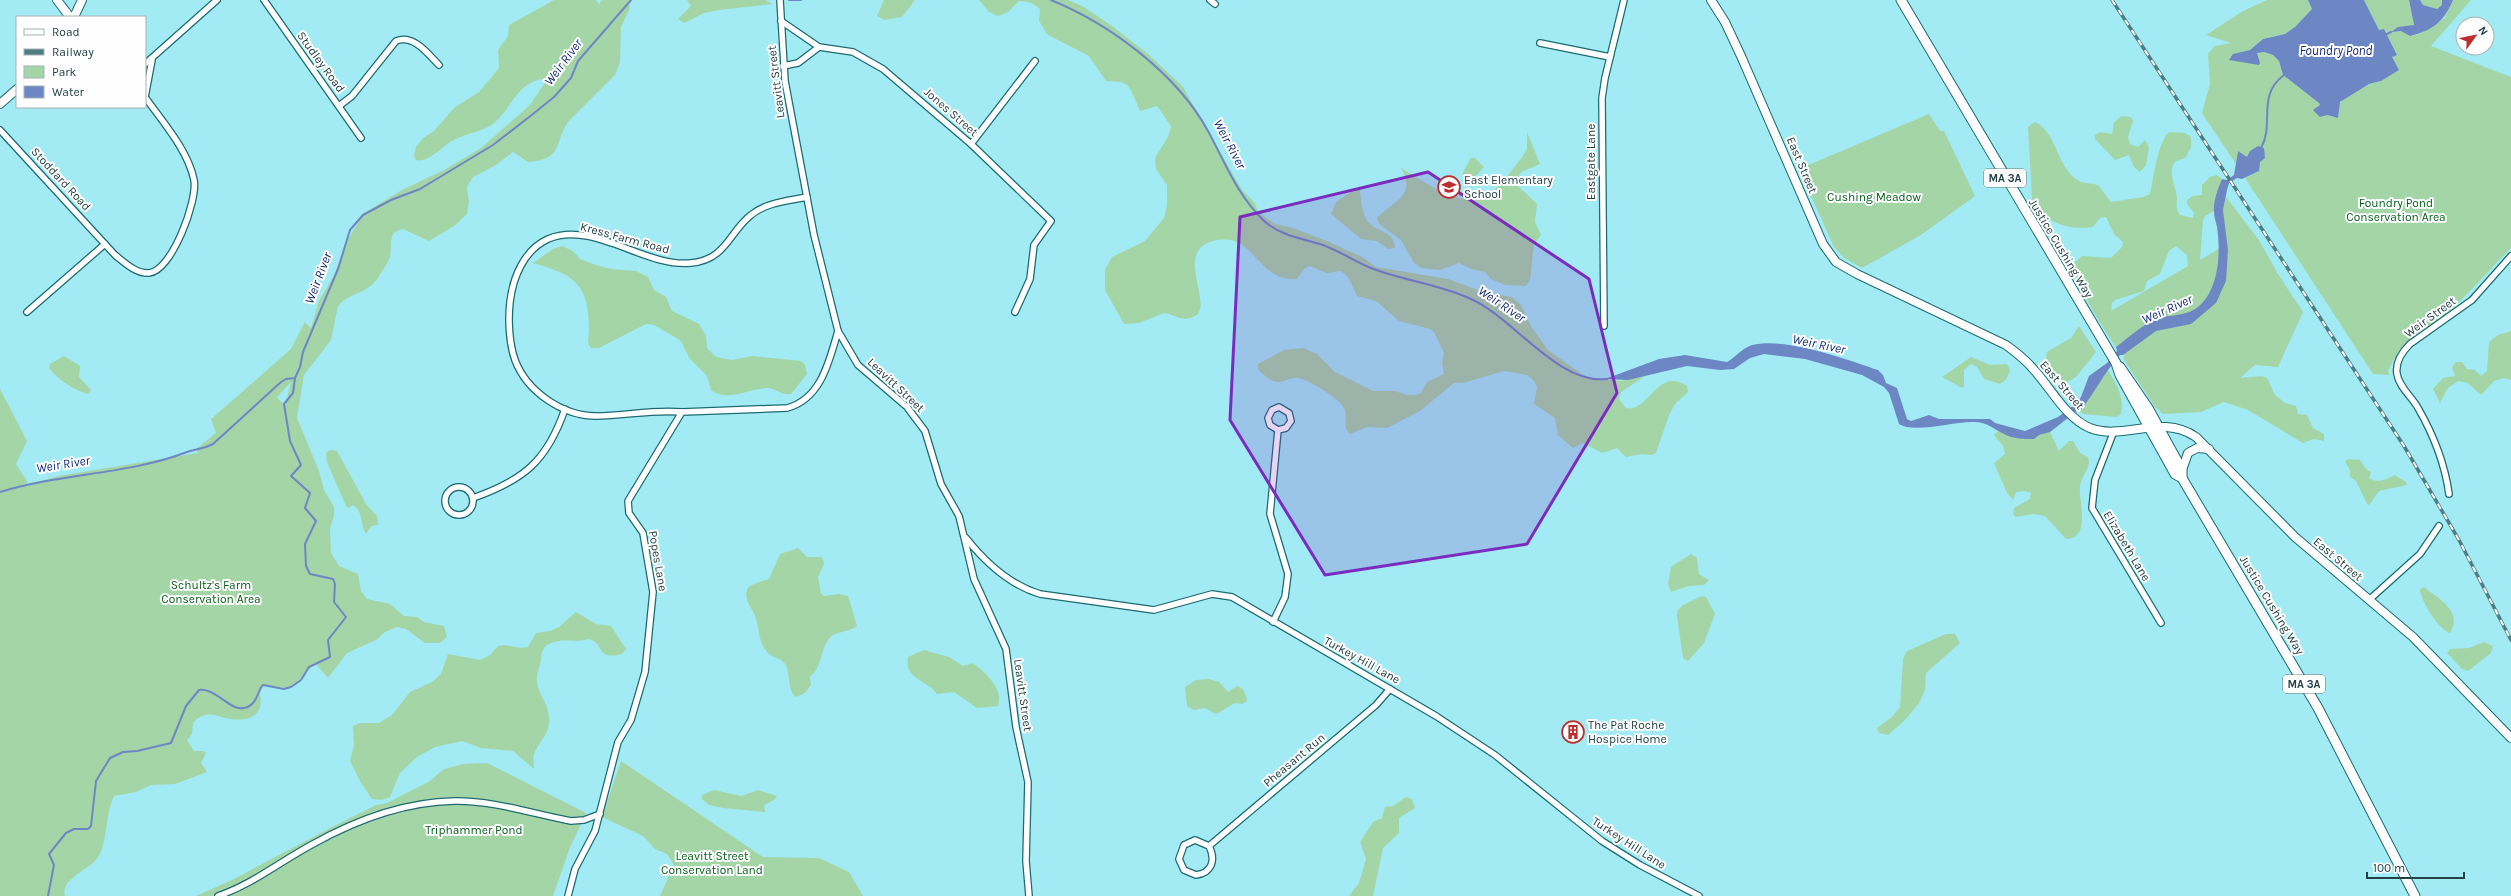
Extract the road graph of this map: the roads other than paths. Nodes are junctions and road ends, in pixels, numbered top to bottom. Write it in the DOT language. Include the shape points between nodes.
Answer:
graph roads {
  1 [pos="56,0"];
  2 [pos="82,0"];
  3 [pos="217,0"];
  4 [pos="264,0"];
  5 [pos="780,0"];
  6 [pos="1624,0"];
  7 [pos="1711,0"];
  8 [pos="1901,0"];
  9 [pos="69,16"];
  10 [pos="74,16"];
  11 [pos="781,21"];
  12 [pos="1540,43"];
  13 [pos="819,47"];
  14 [pos="154,56"];
  15 [pos="1610,57"];
  16 [pos="1035,61"];
  17 [pos="146,63"];
  18 [pos="439,65"];
  19 [pos="783,66"];
  20 [pos="16,90"];
  21 [pos="146,90"];
  22 [pos="146,99"];
  23 [pos="0,104"];
  24 [pos="339,106"];
  25 [pos="0,130"];
  26 [pos="361,138"];
  27 [pos="971,144"];
  28 [pos="806,197"];
  29 [pos="105,244"];
  30 [pos="2511,256"];
  31 [pos="27,312"];
  32 [pos="1015,312"];
  33 [pos="1604,326"];
  34 [pos="838,331"];
  35 [pos="565,410"];
  36 [pos="682,412"];
  37 [pos="2153,427"];
  38 [pos="1278,430"];
  39 [pos="2114,431"];
  40 [pos="2209,449"];
  41 [pos="2182,474"];
  42 [pos="2449,494"];
  43 [pos="473,498"];
  44 [pos="2439,526"];
  45 [pos="965,537"];
  46 [pos="980,556"];
  47 [pos="970,562"];
  48 [pos="2369,600"];
  49 [pos="1273,622"];
  50 [pos="2161,623"];
  51 [pos="1390,689"];
  52 [pos="2511,738"];
  53 [pos="600,814"];
  54 [pos="1209,846"];
  55 [pos="218,896"];
  56 [pos="568,896"];
  57 [pos="1029,896"];
  58 [pos="1699,896"];
  59 [pos="2415,896"];
  1 -- 9 [label="main road"];
  2 -- 10 [label="main road"];
  3 -- 14 [label="street"];
  4 -- 24 [label="street, Studley Road"];
  5 -- 11 [label="street, Leavitt Street"];
  6 -- 15 [label="street, Eastgate Lane"];
  7 -- 39 [label="main road, East Street" via="1732,37 1818,234 1832,258 1857,274 2006,345 2027,362 2063,406 2080,422 2092,428"];
  8 -- 37 [label="main road, Justice Cushing Way / MA 3A" via="2114,359 2136,387"];
  11 -- 13 [label="street, Jones Street"];
  11 -- 19 [label="street, Leavitt Street"];
  12 -- 15 [label="street"];
  13 -- 19 [label="street" via="798,63"];
  13 -- 27 [label="street, Jones Street" via="852,52 875,64"];
  14 -- 17 [label="street"];
  14 -- 21 [label="street" via="149,67"];
  15 -- 33 [label="street, Eastgate Lane" via="1602,98"];
  16 -- 27 [label="street"];
  18 -- 24 [label="street" via="413,41 396,41 352,96"];
  19 -- 28 [label="street, Leavitt Street"];
  20 -- 23 [label="main road"];
  22 -- 29 [label="street, Stoddard Road" via="188,163 194,182 193,198 174,250 166,264 157,270 149,273 136,270 124,263"];
  24 -- 26 [label="street, Studley Road"];
  25 -- 29 [label="street, Stoddard Road"];
  27 -- 32 [label="street, Jones Street" via="1051,221 1034,245 1030,279"];
  28 -- 34 [label="street, Leavitt Street"];
  28 -- 35 [label="street, Kress Farm Road" via="776,203 758,210 747,219 725,248 698,262 677,263 576,235 558,236 533,250 520,267 512,287 510,307 513,353 522,374 535,389 550,402"];
  29 -- 31 [label="street"];
  30 -- 42 [label="street, Weir Street" via="2472,300 2410,344 2397,365 2398,378 2422,415 2443,465"];
  34 -- 36 [label="street" via="818,384 806,400 798,405 787,408"];
  34 -- 45 [label="street, Leavitt Street" via="858,365 907,407 921,424 940,480 959,516"];
  35 -- 36 [label="street, Kress Farm Road" via="596,416 656,411"];
  35 -- 43 [label="street" via="554,438 535,465 512,483"];
  36 -- 53 [label="street, Popes Lane" via="628,504 631,516 643,533 652,586 653,614 643,684 631,720 618,742"];
  37 -- 39 [label="main road, East Street"];
  37 -- 40 [label="main road, East Street" via="2186,431"];
  37 -- 41 [label="main road, Justice Cushing Way / MA 3A" via="2176,474"];
  38 -- 38 [label="street" via="1288,426 1291,418 1287,410 1279,407 1272,410 1268,418 1270,425"];
  38 -- 49 [label="street" via="1270,514 1286,561 1288,583 1285,597"];
  39 -- 50 [label="street, Elizabeth Lane" via="2095,480 2092,508"];
  40 -- 41 [label="main road" via="2197,448 2188,453"];
  40 -- 48 [label="main road, East Street" via="2295,537"];
  41 -- 59 [label="main road, Justice Cushing Way / MA 3A" via="2318,708"];
  43 -- 43 [label="street" via="472,508 465,514 456,515 446,507 446,498 455,488 468,490"];
  44 -- 48 [label="street" via="2420,554"];
  45 -- 46 [label="street, Turkey Hill Lane"];
  45 -- 47 [label="street, Leavitt Street"];
  46 -- 47 [label="street"];
  46 -- 49 [label="street, Turkey Hill Lane" via="1010,579 1040,594 1154,610 1208,595 1224,594"];
  47 -- 57 [label="street, Leavitt Street" via="978,589 1003,639 1008,659 1016,727 1028,782 1026,861"];
  48 -- 52 [label="main road, East Street" via="2430,654"];
  49 -- 51 [label="street, Turkey Hill Lane"];
  51 -- 54 [label="street, Pheasant Run" via="1376,705"];
  51 -- 58 [label="street, Turkey Hill Lane" via="1491,752 1605,844"];
  53 -- 55 [label="street" via="584,820 570,821 484,804 455,801 421,803 357,823 314,843 240,889"];
  53 -- 56 [label="street, Popes Lane" via="595,831 575,869"];
  54 -- 54 [label="street" via="1213,862 1207,871 1196,875 1184,870 1179,859 1184,845 1195,840"];
}
